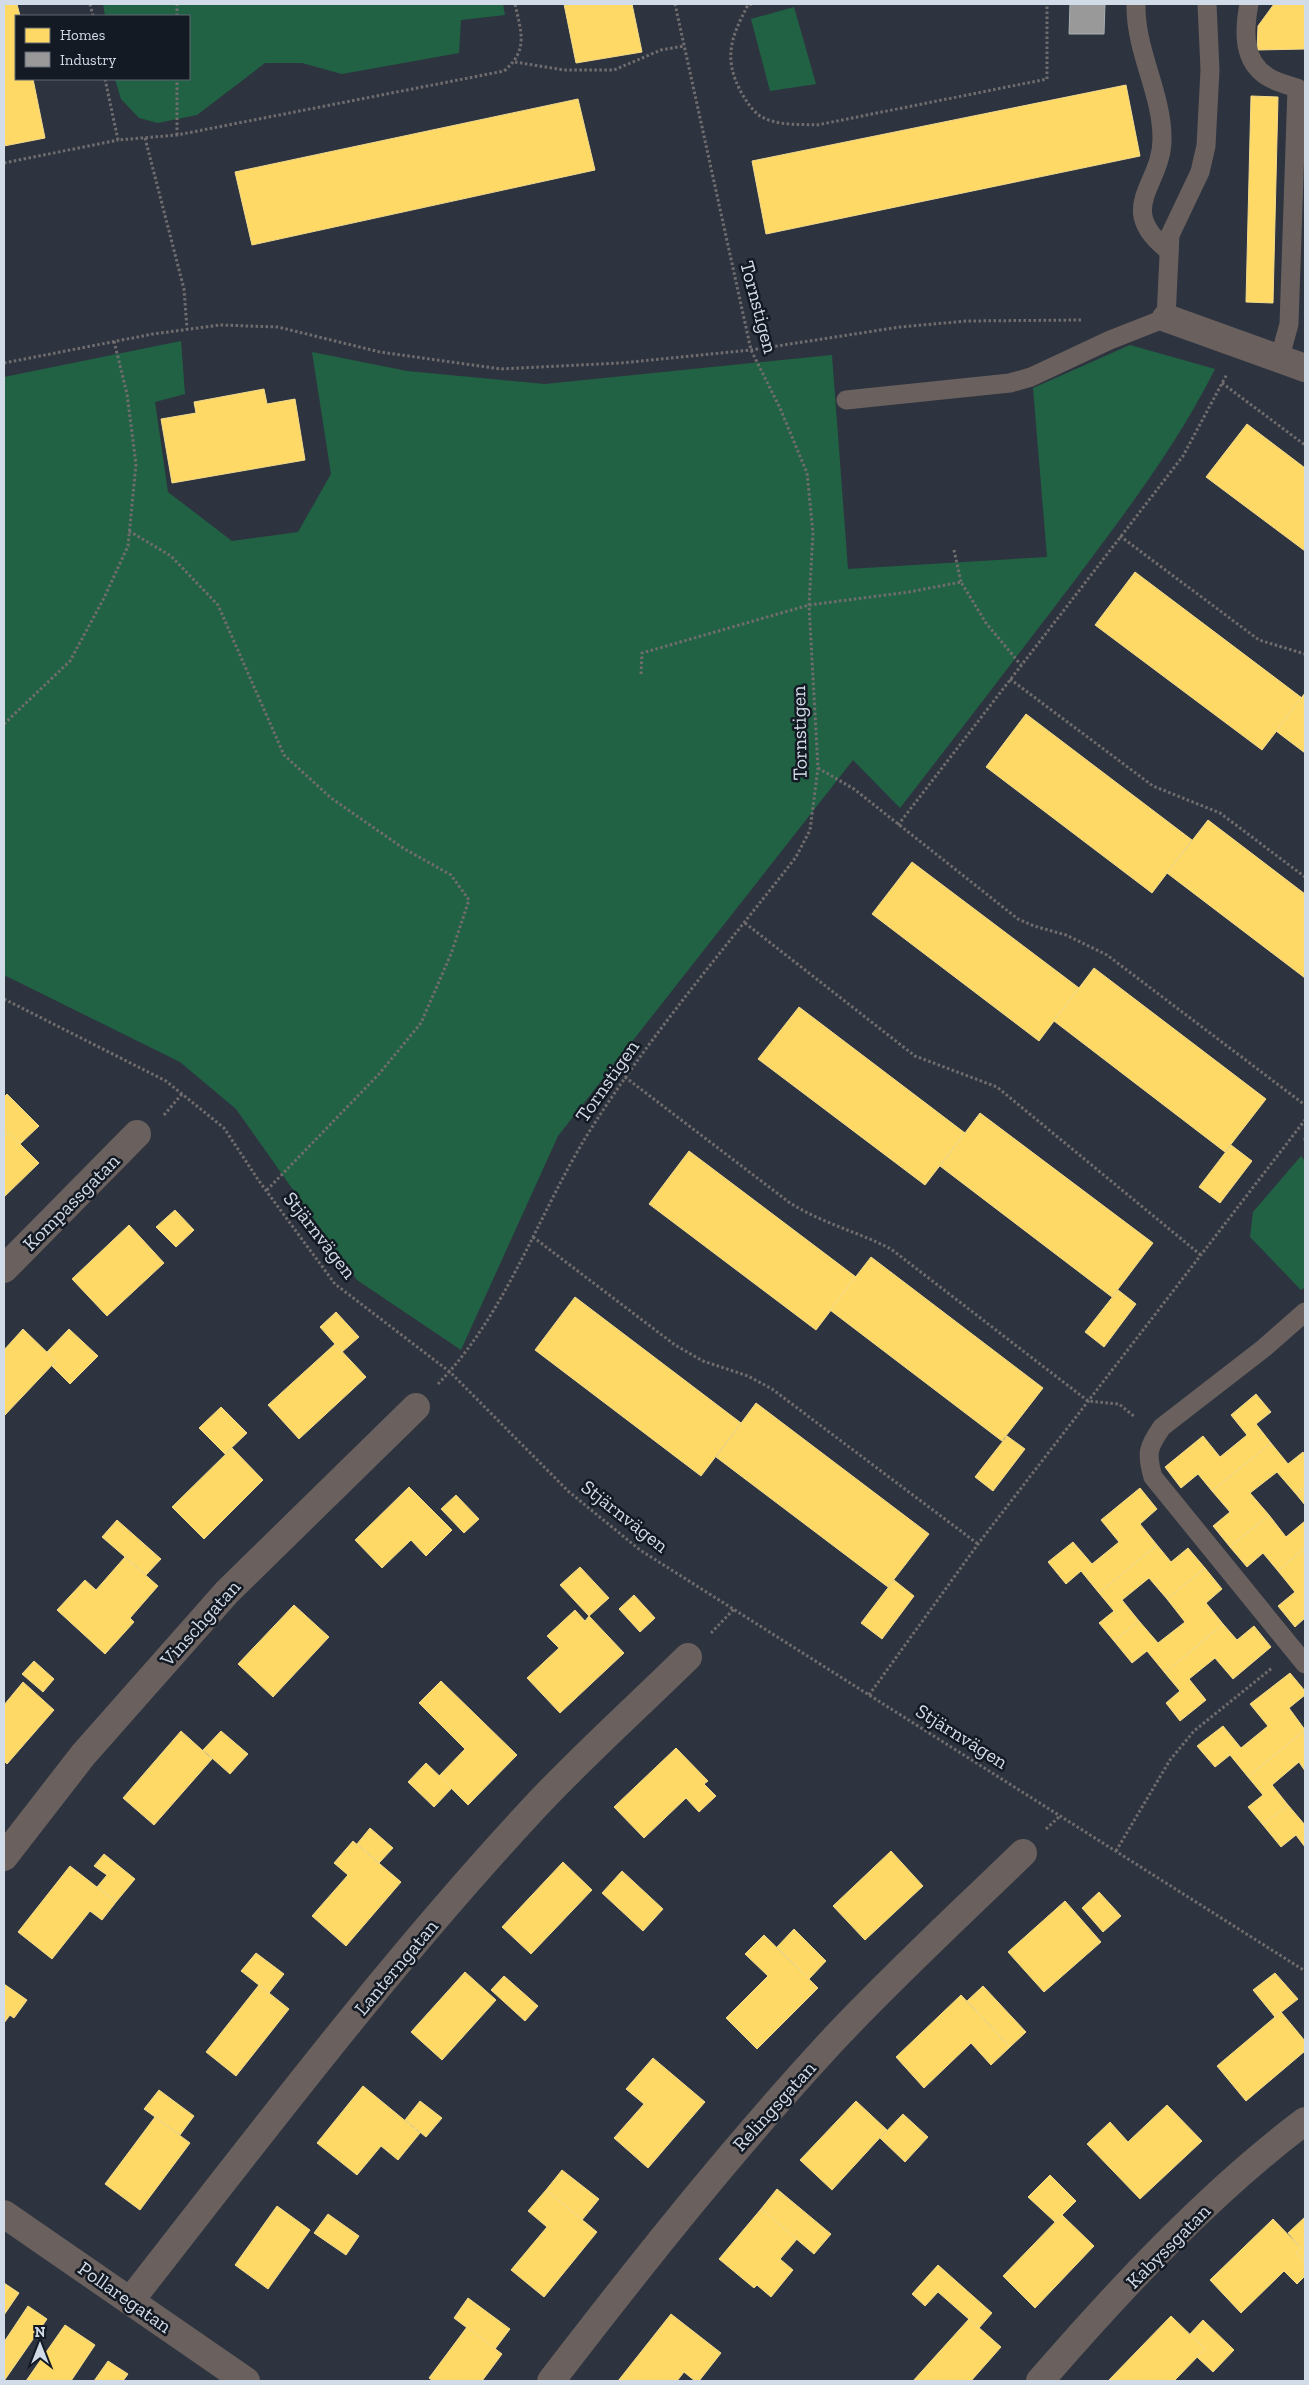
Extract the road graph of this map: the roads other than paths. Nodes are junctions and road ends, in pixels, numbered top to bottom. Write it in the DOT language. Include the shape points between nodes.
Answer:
graph roads {
  1 [pos="1136,4"];
  2 [pos="1207,4"];
  3 [pos="1249,4"];
  4 [pos="1169,251"];
  5 [pos="1166,318"];
  6 [pos="1280,357"];
  7 [pos="1305,368"];
  8 [pos="846,400"];
  9 [pos="137,1134"];
  10 [pos="4,1270"];
  11 [pos="1305,1312"];
  12 [pos="416,1407"];
  13 [pos="688,1657"];
  14 [pos="1300,1657"];
  15 [pos="1023,1852"];
  16 [pos="4,1857"];
  17 [pos="1305,2121"];
  18 [pos="4,2214"];
  19 [pos="130,2301"];
  20 [pos="246,2381"];
  21 [pos="551,2381"];
  22 [pos="1040,2381"];
  1 -- 4 [label="lane" via="1141,47 1162,138 1161,156 1143,196 1143,212 1147,228"];
  2 -- 4 [label="lane" via="1210,70 1206,146 1200,172 1170,235"];
  3 -- 6 [label="lane" via="1246,34 1252,64 1268,78 1297,88 1290,324"];
  4 -- 5 [label="lane"];
  5 -- 6 [label="street"];
  5 -- 8 [label="lane" via="1031,377"];
  6 -- 7 [label="street"];
  9 -- 10 [label="street, Kompassgatan"];
  11 -- 14 [label="lane" via="1162,1427 1150,1444 1148,1460 1153,1477"];
  12 -- 16 [label="street, Vinschgatan" via="227,1592 83,1755"];
  13 -- 19 [label="street, Lanterngatan" via="532,1809 430,1925 328,2048"];
  15 -- 21 [label="street, Relingsgatan" via="833,2040 730,2155"];
  17 -- 22 [label="street, Kabyssgatan" via="1266,2150 1177,2234"];
  18 -- 19 [label="street, Pollaregatan"];
  19 -- 20 [label="street, Pollaregatan"];
}
